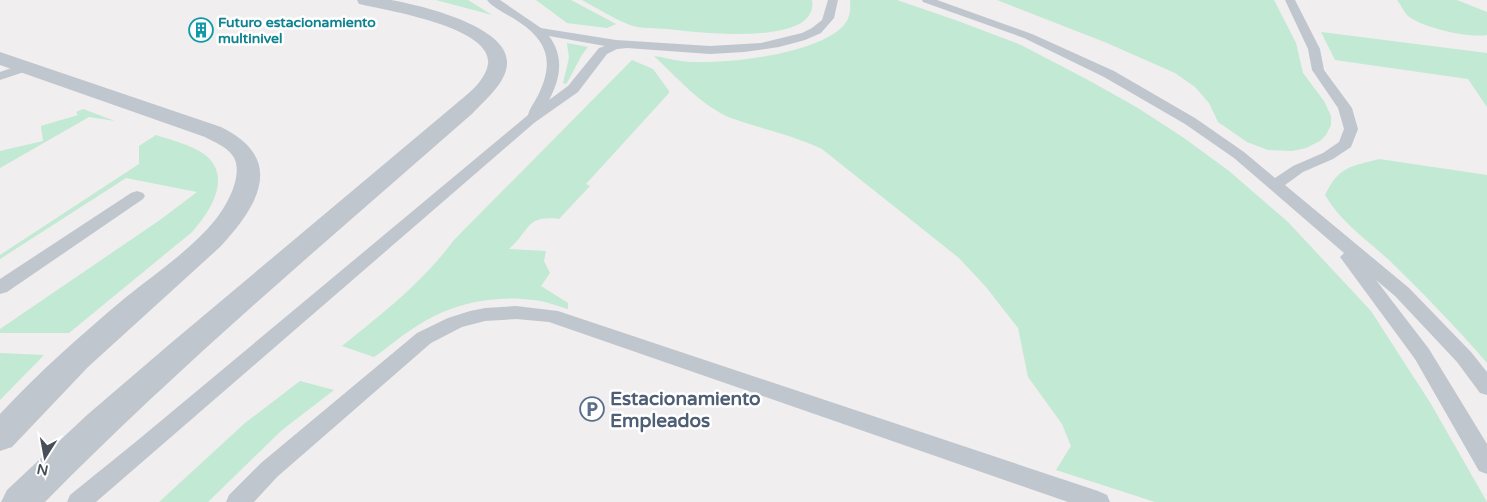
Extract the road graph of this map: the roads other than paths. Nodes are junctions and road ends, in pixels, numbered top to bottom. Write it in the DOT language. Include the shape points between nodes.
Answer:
graph roads {
  1 [pos="365,0"];
  2 [pos="492,0"];
  3 [pos="833,0"];
  4 [pos="927,0"];
  5 [pos="1290,0"];
  6 [pos="540,31"];
  7 [pos="625,45"];
  8 [pos="0,58"];
  9 [pos="26,67"];
  10 [pos="0,76"];
  11 [pos="529,120"];
  12 [pos="1275,185"];
  13 [pos="137,196"];
  14 [pos="1326,227"];
  15 [pos="0,288"];
  16 [pos="1487,387"];
  17 [pos="0,437"];
  18 [pos="1487,464"];
  19 [pos="20,502"];
  20 [pos="79,502"];
  21 [pos="238,502"];
  22 [pos="1098,502"];
  1 -- 19 [label="street" via="452,22 484,38 498,60 495,74 486,88 465,108 175,357"];
  2 -- 6 [label="lane"];
  3 -- 7 [label="lane" via="832,10 821,28 788,41 719,52"];
  4 -- 12 [label="lane" via="1028,36 1109,74 1190,121"];
  5 -- 12 [label="lane" via="1314,49 1318,70 1345,108 1351,129 1346,144"];
  6 -- 7 [label="lane"];
  6 -- 11 [label="lane" via="551,46 552,76 541,103"];
  7 -- 11 [label="lane" via="603,51 573,89"];
  8 -- 9 [label="street"];
  9 -- 10 [label="lane"];
  9 -- 17 [label="street" via="213,132 243,152 248,165 247,183 238,206 223,228 89,346"];
  11 -- 20 [label="lane"];
  12 -- 14 [label="lane"];
  13 -- 15 [label="lane"];
  14 -- 16 [label="lane" via="1402,292 1464,356"];
  14 -- 18 [label="lane" via="1422,354"];
  21 -- 22 [label="lane" via="269,470 424,338 460,319 509,311 551,316"];
}
